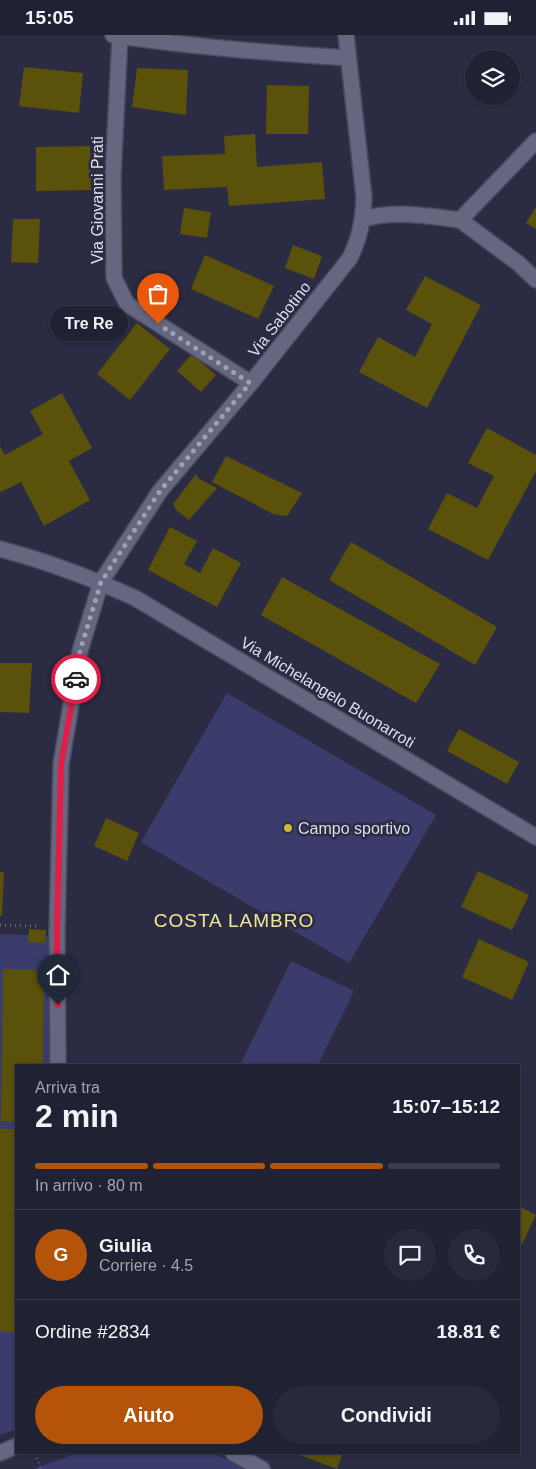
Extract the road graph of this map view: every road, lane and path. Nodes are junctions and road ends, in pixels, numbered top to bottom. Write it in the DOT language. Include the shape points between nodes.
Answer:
graph roads {
  1 [pos="117,35"];
  2 [pos="346,35"];
  3 [pos="167,39"];
  4 [pos="348,58"];
  5 [pos="536,141"];
  6 [pos="363,219"];
  7 [pos="460,220"];
  8 [pos="536,280"];
  9 [pos="250,383"];
  10 [pos="0,549"];
  11 [pos="101,582"];
  12 [pos="536,837"];
  13 [pos="0,925"];
  14 [pos="57,929"];
  15 [pos="58,1064"];
  16 [pos="15,1446"];
  17 [pos="0,1453"];
  18 [pos="34,1454"];
  19 [pos="235,1454"];
  20 [pos="41,1469"];
  21 [pos="262,1469"];
  1 -- 3 [label="street"];
  1 -- 9 [label="street, Via Giovanni Prati" via="114,278 127,304"];
  2 -- 4 [label="street, Via Sabotino"];
  3 -- 4 [label="street" via="230,50"];
  4 -- 6 [label="street, Via Sabotino" via="364,197"];
  5 -- 7 [label="street"];
  6 -- 7 [label="street" via="402,213"];
  6 -- 9 [label="street, Via Sabotino" via="350,258"];
  7 -- 8 [label="street"];
  9 -- 11 [label="street, Via Sabotino" via="160,491"];
  10 -- 11 [label="street, Via Michelangelo Buonarroti"];
  11 -- 12 [label="street, Via Michelangelo Buonarroti" via="135,598"];
  11 -- 14 [label="street, Via Sabotino" via="80,651 61,765"];
  13 -- 14 [label="path"];
  14 -- 15 [label="street, Via Sabotino"];
  16 -- 17 [label="street"];
  18 -- 20 [label="path"];
  19 -- 21 [label="street"];
}
